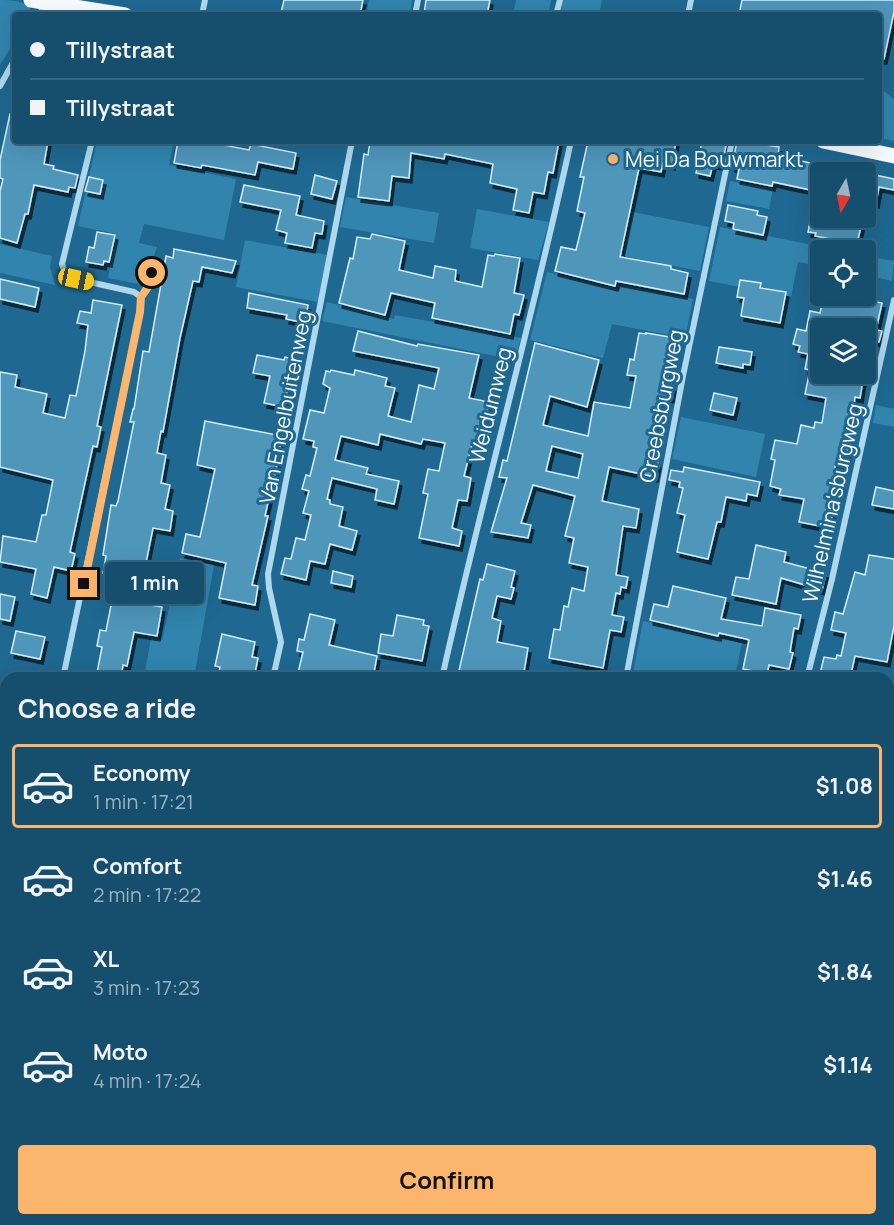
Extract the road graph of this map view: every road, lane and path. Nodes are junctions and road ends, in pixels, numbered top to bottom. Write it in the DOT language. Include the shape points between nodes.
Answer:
graph roads {
  1 [pos="82,4"];
  2 [pos="39,6"];
  3 [pos="110,12"];
  4 [pos="12,65"];
  5 [pos="0,87"];
  6 [pos="91,144"];
  7 [pos="351,144"];
  8 [pos="570,144"];
  9 [pos="731,144"];
  10 [pos="862,145"];
  11 [pos="894,156"];
  12 [pos="155,259"];
  13 [pos="141,297"];
  14 [pos="894,300"];
  15 [pos="64,672"];
  16 [pos="274,672"];
  17 [pos="443,672"];
  18 [pos="627,672"];
  19 [pos="809,672"];
  1 -- 2 [label="main road"];
  1 -- 3 [label="main road"];
  4 -- 5 [label="street"];
  6 -- 13 [label="street" via="62,264 66,275"];
  7 -- 16 [label="street, Van Engelbuitenweg" via="268,574 281,634"];
  8 -- 17 [label="street, Weidumweg"];
  9 -- 18 [label="street, Creebsburgweg"];
  10 -- 11 [label="main road"];
  12 -- 13 [label="lane" via="148,287"];
  13 -- 15 [label="street"];
  14 -- 19 [label="street, Wilhelmina'sburgweg"];
}
